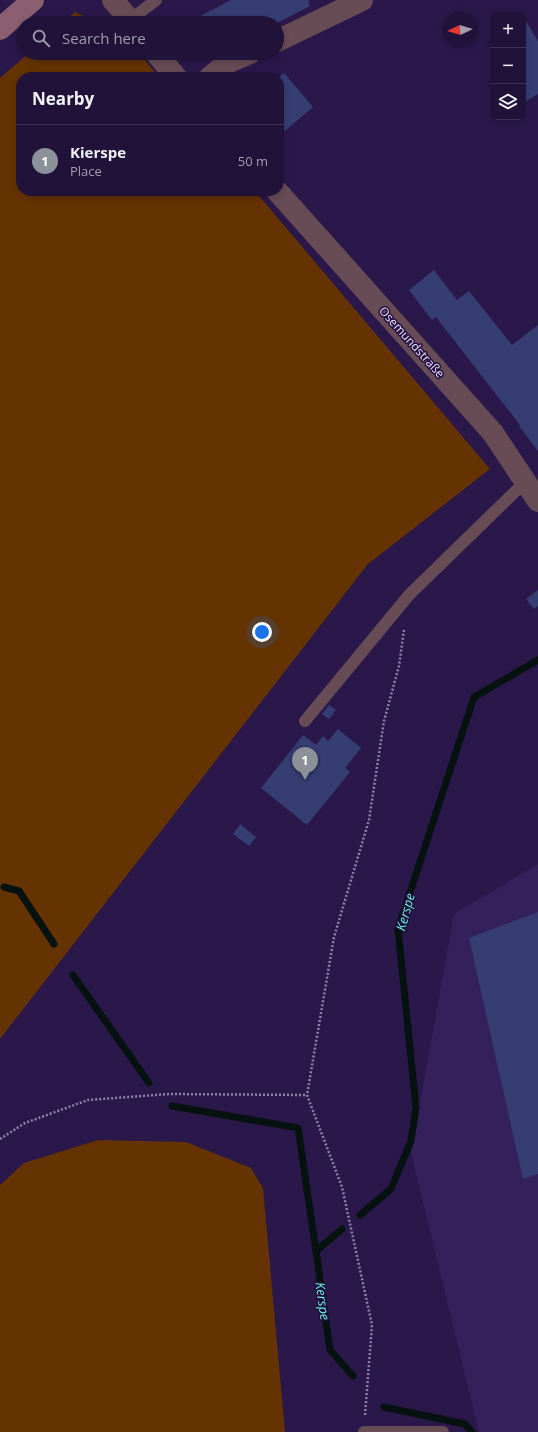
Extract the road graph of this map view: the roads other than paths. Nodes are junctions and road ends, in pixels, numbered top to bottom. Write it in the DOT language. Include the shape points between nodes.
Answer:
graph roads {
  1 [pos="33,0"];
  2 [pos="113,0"];
  3 [pos="156,0"];
  4 [pos="362,0"];
  5 [pos="126,16"];
  6 [pos="138,16"];
  7 [pos="0,29"];
  8 [pos="284,38"];
  9 [pos="162,60"];
  10 [pos="234,60"];
  11 [pos="172,72"];
  12 [pos="216,72"];
  13 [pos="281,196"];
  14 [pos="526,481"];
  15 [pos="538,501"];
  16 [pos="305,721"];
  17 [pos="364,1432"];
  18 [pos="442,1432"];
  1 -- 7 [label="main road"];
  2 -- 5 [label="street"];
  3 -- 6 [label="lane"];
  4 -- 8 [label="street"];
  9 -- 11 [label="street"];
  10 -- 12 [label="street"];
  13 -- 14 [label="street, Osemundstraße" via="493,433"];
  14 -- 15 [label="street, Osemundstraße"];
  14 -- 16 [label="lane" via="409,595"];
  17 -- 18 [label="lane"];
}
